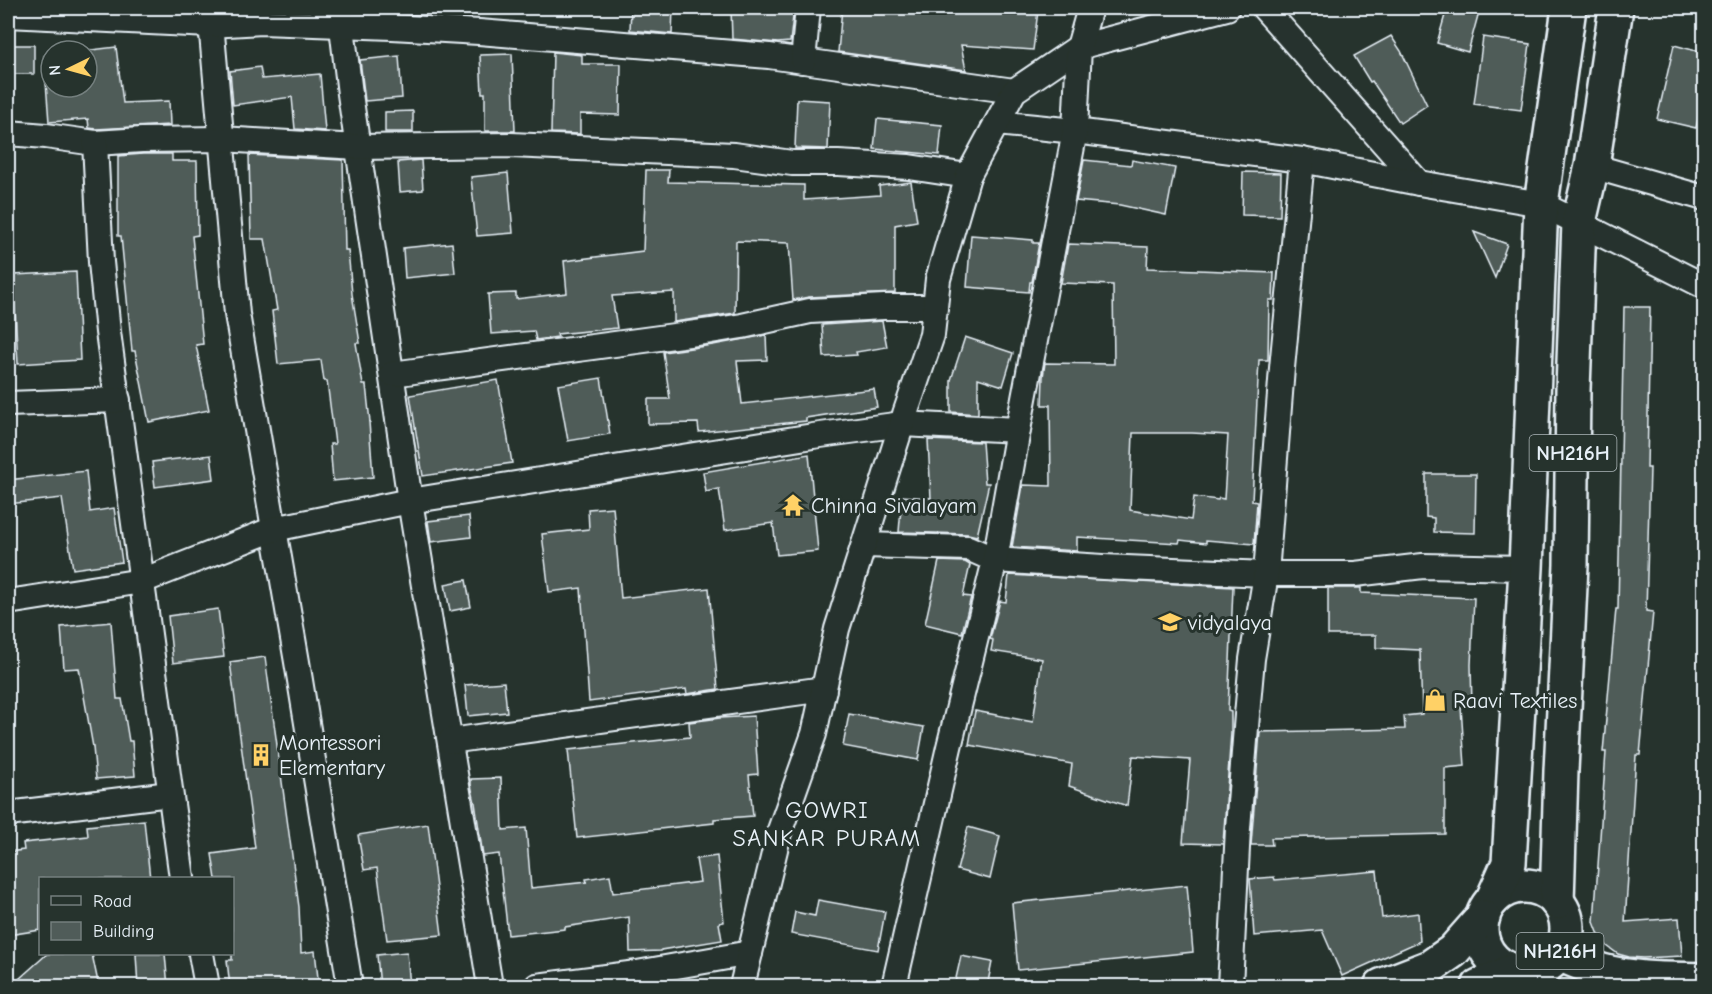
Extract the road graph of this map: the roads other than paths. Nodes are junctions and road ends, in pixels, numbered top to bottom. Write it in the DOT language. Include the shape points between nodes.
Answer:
graph roads {
  1 [pos="808,8"];
  2 [pos="1089,8"];
  3 [pos="1227,8"];
  4 [pos="1264,8"];
  5 [pos="1569,8"];
  6 [pos="1616,8"];
  7 [pos="8,15"];
  8 [pos="209,16"];
  9 [pos="340,16"];
  10 [pos="1079,47"];
  11 [pos="803,61"];
  12 [pos="1014,91"];
  13 [pos="997,123"];
  14 [pos="1075,131"];
  15 [pos="8,133"];
  16 [pos="221,139"];
  17 [pos="95,143"];
  18 [pos="358,147"];
  19 [pos="1302,160"];
  20 [pos="1592,166"];
  21 [pos="968,176"];
  22 [pos="1419,183"];
  23 [pos="1704,198"];
  24 [pos="1541,204"];
  25 [pos="1579,222"];
  26 [pos="1704,286"];
  27 [pos="935,307"];
  28 [pos="392,374"];
  29 [pos="117,400"];
  30 [pos="8,404"];
  31 [pos="902,424"];
  32 [pos="1018,430"];
  33 [pos="410,501"];
  34 [pos="274,529"];
  35 [pos="864,544"];
  36 [pos="995,560"];
  37 [pos="1526,568"];
  38 [pos="1266,574"];
  39 [pos="142,582"];
  40 [pos="8,602"];
  41 [pos="824,689"];
  42 [pos="450,741"];
  43 [pos="170,794"];
  44 [pos="8,814"];
  45 [pos="182,877"];
  46 [pos="1557,902"];
  47 [pos="1488,908"];
  48 [pos="750,952"];
  49 [pos="201,955"];
  50 [pos="1539,970"];
  51 [pos="1704,980"];
  52 [pos="207,987"];
  53 [pos="350,987"];
  54 [pos="490,987"];
  55 [pos="537,987"];
  56 [pos="742,987"];
  57 [pos="894,987"];
  58 [pos="1230,987"];
  59 [pos="1381,987"];
  60 [pos="1479,987"];
  1 -- 11 [label="street"];
  2 -- 10 [label="street"];
  3 -- 10 [label="street"];
  4 -- 22 [label="street"];
  5 -- 24 [label="main road, NH216H"];
  6 -- 20 [label="main road, NH216H"];
  7 -- 8 [label="street"];
  8 -- 9 [label="street" via="262,22"];
  8 -- 16 [label="street"];
  9 -- 11 [label="street"];
  9 -- 18 [label="street"];
  10 -- 12 [label="street"];
  10 -- 14 [label="street"];
  11 -- 12 [label="street"];
  12 -- 13 [label="street"];
  13 -- 14 [label="street"];
  13 -- 21 [label="street"];
  14 -- 19 [label="street"];
  14 -- 32 [label="street"];
  15 -- 17 [label="street"];
  16 -- 17 [label="street"];
  16 -- 18 [label="street"];
  16 -- 34 [label="street" via="237,314"];
  17 -- 29 [label="street" via="101,262"];
  18 -- 21 [label="street" via="511,145 734,155 792,163 909,167"];
  18 -- 28 [label="street"];
  19 -- 22 [label="street"];
  19 -- 38 [label="street"];
  20 -- 23 [label="street"];
  20 -- 25 [label="main road, NH216H"];
  21 -- 27 [label="street" via="938,279"];
  22 -- 24 [label="street"];
  24 -- 25 [label="street"];
  24 -- 37 [label="main road, NH216H"];
  25 -- 26 [label="street"];
  25 -- 46 [label="main road, NH216H" via="1571,565"];
  27 -- 28 [label="street" via="810,311 711,331"];
  27 -- 31 [label="street" via="932,335"];
  28 -- 33 [label="street"];
  29 -- 30 [label="street"];
  29 -- 39 [label="street"];
  31 -- 32 [label="street"];
  31 -- 33 [label="street"];
  31 -- 35 [label="street"];
  32 -- 36 [label="street"];
  33 -- 34 [label="street"];
  33 -- 42 [label="street"];
  34 -- 39 [label="street"];
  34 -- 53 [label="street"];
  35 -- 36 [label="street" via="968,548"];
  35 -- 41 [label="street" via="837,629"];
  36 -- 38 [label="street"];
  36 -- 57 [label="street"];
  37 -- 38 [label="street" via="1423,566 1355,574"];
  37 -- 47 [label="main road, NH216H" via="1509,863"];
  38 -- 58 [label="street" via="1252,659"];
  39 -- 40 [label="street"];
  39 -- 43 [label="street"];
  41 -- 42 [label="street"];
  41 -- 48 [label="street" via="814,734 779,833"];
  42 -- 54 [label="street"];
  43 -- 44 [label="street"];
  43 -- 45 [label="street"];
  46 -- 47 [label="main road, NH216H" via="1546,892 1519,886 1505,890"];
  46 -- 50 [label="main road, NH216H" via="1566,927 1565,941"];
  47 -- 50 [label="main road, NH216H" via="1481,931 1490,956 1500,965"];
  47 -- 59 [label="main road, NH216H" via="1454,951 1430,968"];
  48 -- 55 [label="street"];
  48 -- 56 [label="street"];
  49 -- 52 [label="street"];
  50 -- 51 [label="main road" via="1582,964 1605,972 1649,978"];
  50 -- 60 [label="main road, NH216H"];
}
